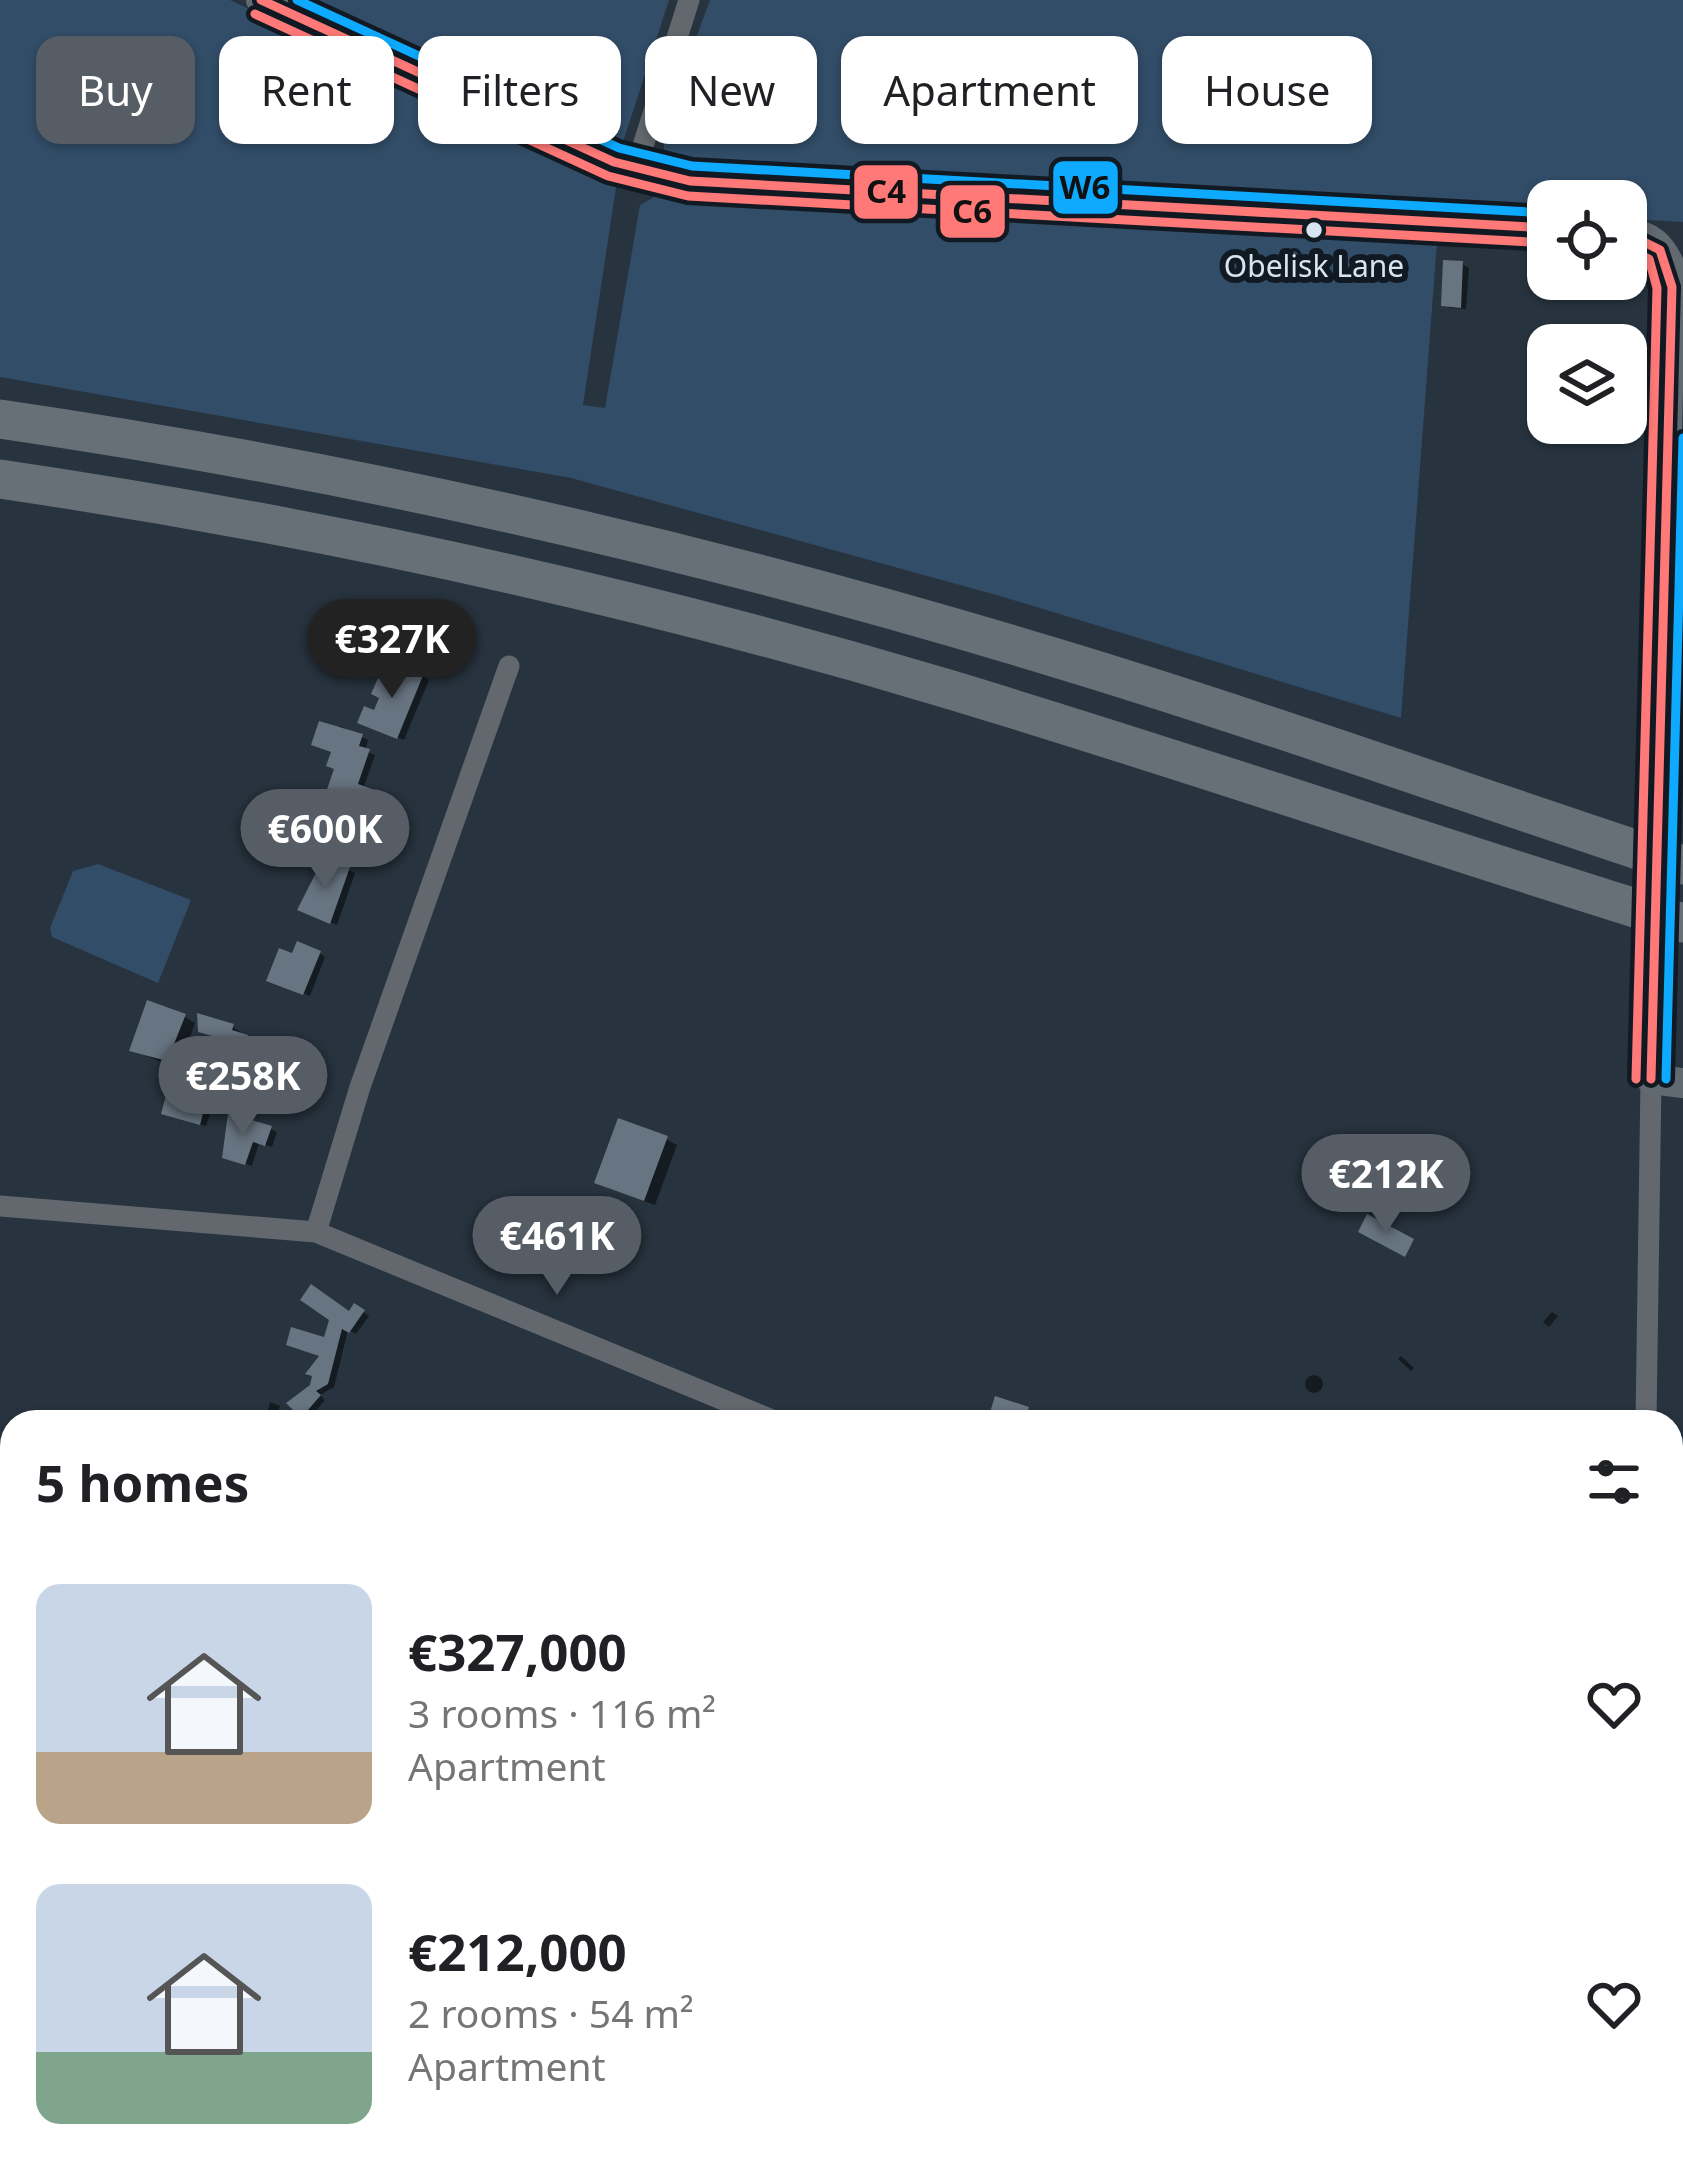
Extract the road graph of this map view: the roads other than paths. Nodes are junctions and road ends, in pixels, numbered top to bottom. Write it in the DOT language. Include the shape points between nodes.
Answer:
graph roads {
  1 [pos="261,0"];
  2 [pos="689,0"];
  3 [pos="636,168"];
  4 [pos="1527,227"];
  5 [pos="1673,244"];
  6 [pos="0,419"];
  7 [pos="0,479"];
  8 [pos="509,666"];
  9 [pos="1683,866"];
  10 [pos="1683,923"];
  11 [pos="1651,1079"];
  12 [pos="1683,1083"];
  13 [pos="0,1206"];
  14 [pos="316,1232"];
  15 [pos="748,1410"];
  16 [pos="1646,1410"];
  1 -- 3 [label="main road"];
  2 -- 3 [label="street"];
  3 -- 4 [label="main road" via="690,181"];
  5 -- 11 [label="main road"];
  6 -- 9 [label="highway" via="464,501 827,592 1056,658"];
  7 -- 10 [label="highway" via="310,531 704,622 946,688"];
  8 -- 14 [label="street"];
  11 -- 12 [label="main road"];
  11 -- 16 [label="street"];
  13 -- 14 [label="street"];
  14 -- 15 [label="street"];
}
